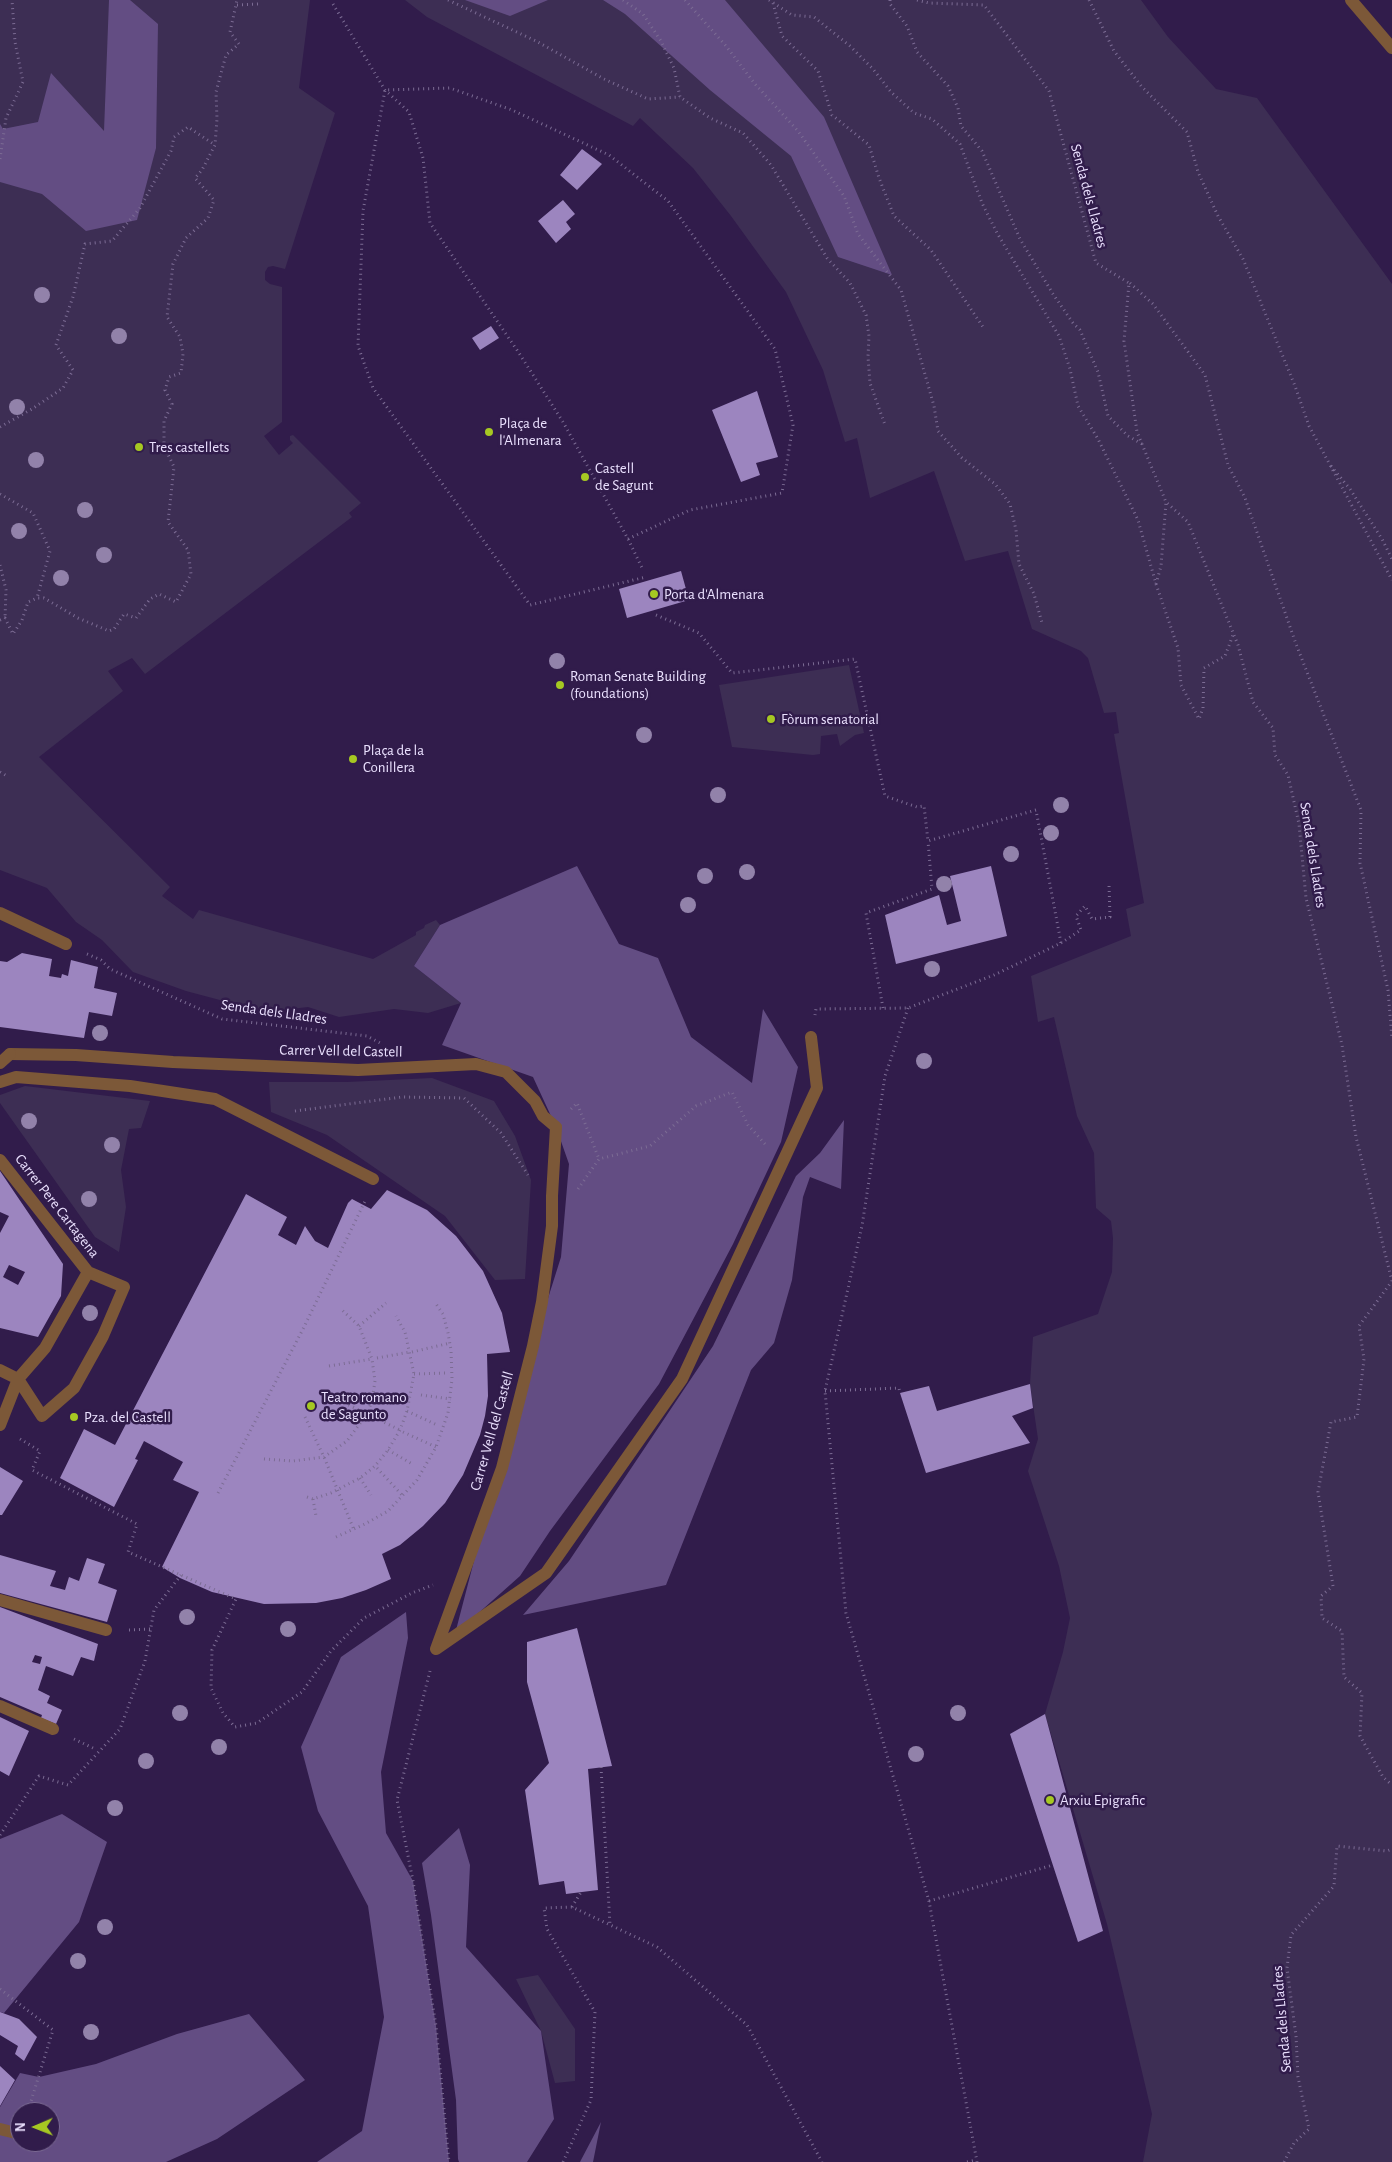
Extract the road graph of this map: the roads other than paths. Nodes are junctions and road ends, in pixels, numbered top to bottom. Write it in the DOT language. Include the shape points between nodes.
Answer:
graph roads {
  1 [pos="1350,0"];
  2 [pos="1392,48"];
  3 [pos="0,912"];
  4 [pos="66,944"];
  5 [pos="811,1038"];
  6 [pos="5,1058"];
  7 [pos="0,1082"];
  8 [pos="0,1160"];
  9 [pos="373,1179"];
  10 [pos="88,1272"];
  11 [pos="0,1370"];
  12 [pos="18,1379"];
  13 [pos="0,1425"];
  14 [pos="0,1600"];
  15 [pos="106,1630"];
  16 [pos="0,1706"];
  17 [pos="53,1729"];
  1 -- 2 [label="street"];
  3 -- 4 [label="street"];
  5 -- 6 [label="street, Carrer Vell del Castell" via="817,1088 682,1379 546,1572 436,1649 502,1468 542,1302 552,1226 556,1126 543,1116 535,1101 506,1072 476,1064 358,1070 76,1055"];
  7 -- 9 [label="street" via="16,1077 35,1078 130,1086 215,1099"];
  8 -- 10 [label="street, Carrer Pere Cartagena"];
  10 -- 12 [label="street, Carrer Pere Cartagena" via="45,1348"];
  10 -- 12 [label="street, Carrer Pere Cartagena" via="124,1287 103,1336 74,1388 42,1416"];
  11 -- 12 [label="street"];
  12 -- 13 [label="street"];
  14 -- 15 [label="street"];
  16 -- 17 [label="street"];
}
